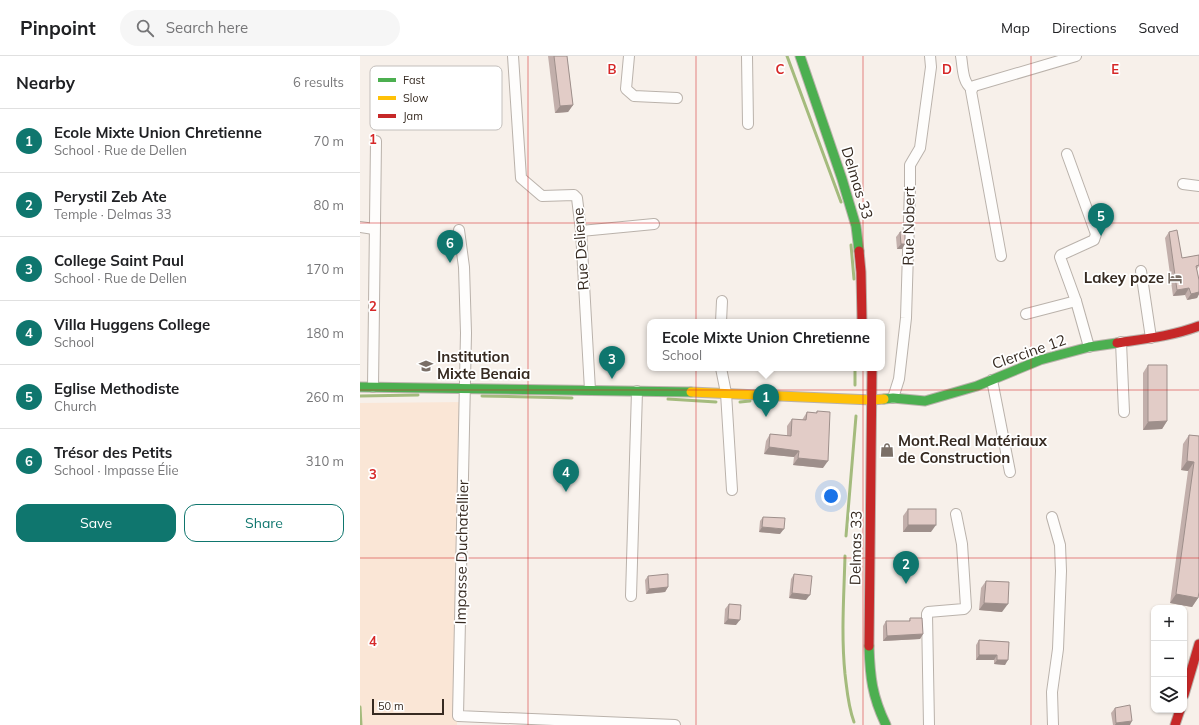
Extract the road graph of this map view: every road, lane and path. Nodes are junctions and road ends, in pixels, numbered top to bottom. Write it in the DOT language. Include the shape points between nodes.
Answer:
graph roads {
  1 [pos="513,56"];
  2 [pos="629,56"];
  3 [pos="747,56"];
  4 [pos="800,56"];
  5 [pos="930,56"];
  6 [pos="961,56"];
  7 [pos="1076,56"];
  8 [pos="972,89"];
  9 [pos="677,98"];
  10 [pos="748,124"];
  11 [pos="376,141"];
  12 [pos="1067,154"];
  13 [pos="1183,184"];
  14 [pos="1199,186"];
  15 [pos="857,196"];
  16 [pos="654,224"];
  17 [pos="360,228"];
  18 [pos="374,229"];
  19 [pos="459,230"];
  20 [pos="581,231"];
  21 [pos="869,256"];
  22 [pos="1001,256"];
  23 [pos="1141,271"];
  24 [pos="722,301"];
  25 [pos="1076,301"];
  26 [pos="1026,314"];
  27 [pos="721,319"];
  28 [pos="862,319"];
  29 [pos="1199,326"];
  30 [pos="1151,338"];
  31 [pos="1121,342"];
  32 [pos="1089,347"];
  33 [pos="722,371"];
  34 [pos="863,371"];
  35 [pos="872,371"];
  36 [pos="992,380"];
  37 [pos="360,387"];
  38 [pos="373,387"];
  39 [pos="465,389"];
  40 [pos="590,390"];
  41 [pos="637,391"];
  42 [pos="726,393"];
  43 [pos="893,398"];
  44 [pos="868,400"];
  45 [pos="1124,412"];
  46 [pos="862,462"];
  47 [pos="1010,472"];
  48 [pos="732,490"];
  49 [pos="956,514"];
  50 [pos="1052,517"];
  51 [pos="631,596"];
  52 [pos="1199,644"];
  53 [pos="1187,685"];
  54 [pos="1179,713"];
  55 [pos="505,721"];
  56 [pos="675,725"];
  57 [pos="886,725"];
  58 [pos="929,725"];
  59 [pos="1053,725"];
  60 [pos="1175,725"];
  1 -- 20 [label="street, Rue Deliene" via="521,178 542,196 576,196"];
  2 -- 9 [label="street" via="626,89 634,96"];
  3 -- 10 [label="street"];
  4 -- 28 [label="main road, Delmas 33" via="856,226 861,272"];
  5 -- 43 [label="street, Rue Nobert" via="931,67 920,148 910,165 906,318 899,379"];
  6 -- 8 [label="street" via="965,81"];
  7 -- 8 [label="street" via="974,86"];
  8 -- 22 [label="street"];
  11 -- 18 [label="street"];
  12 -- 25 [label="street" via="1096,237 1060,257"];
  13 -- 14 [label="street"];
  15 -- 21 [label="main road, Delmas 33" via="865,225"];
  16 -- 20 [label="street"];
  17 -- 18 [label="street"];
  18 -- 38 [label="street"];
  19 -- 39 [label="street, Impasse Duchatellier" via="464,267"];
  20 -- 40 [label="street, Rue Deliene"];
  23 -- 30 [label="street"];
  24 -- 27 [label="street"];
  25 -- 26 [label="street"];
  25 -- 32 [label="street"];
  29 -- 30 [label="main road, Clercine 12"];
  30 -- 31 [label="main road, Clercine 12"];
  31 -- 32 [label="main road, Clercine 12"];
  31 -- 45 [label="street"];
  32 -- 36 [label="main road, Clercine 12" via="1040,360"];
  33 -- 42 [label="street"];
  34 -- 44 [label="main road, Delmas 33"];
  35 -- 44 [label="main road, Delmas 33"];
  36 -- 43 [label="main road, Clercine 12" via="925,401"];
  36 -- 47 [label="street"];
  37 -- 38 [label="main road, Clercine 12"];
  38 -- 39 [label="main road, Clercine 12"];
  39 -- 40 [label="main road, Clercine 12"];
  39 -- 55 [label="street, Impasse Duchatellier" via="458,716"];
  40 -- 41 [label="main road, Clercine 12"];
  41 -- 42 [label="main road, Clercine 12"];
  41 -- 51 [label="street"];
  42 -- 44 [label="main road, Clercine 12"];
  42 -- 48 [label="street"];
  43 -- 44 [label="main road, Clercine 12"];
  44 -- 46 [label="main road, Delmas 33"];
  44 -- 57 [label="main road, Delmas 33" via="870,674 877,706"];
  49 -- 58 [label="street" via="962,544 966,607 927,614"];
  50 -- 59 [label="street" via="1060,545 1061,572 1058,649 1052,692"];
  52 -- 53 [label="main road"];
  54 -- 60 [label="main road"];
  55 -- 56 [label="street"];
}
